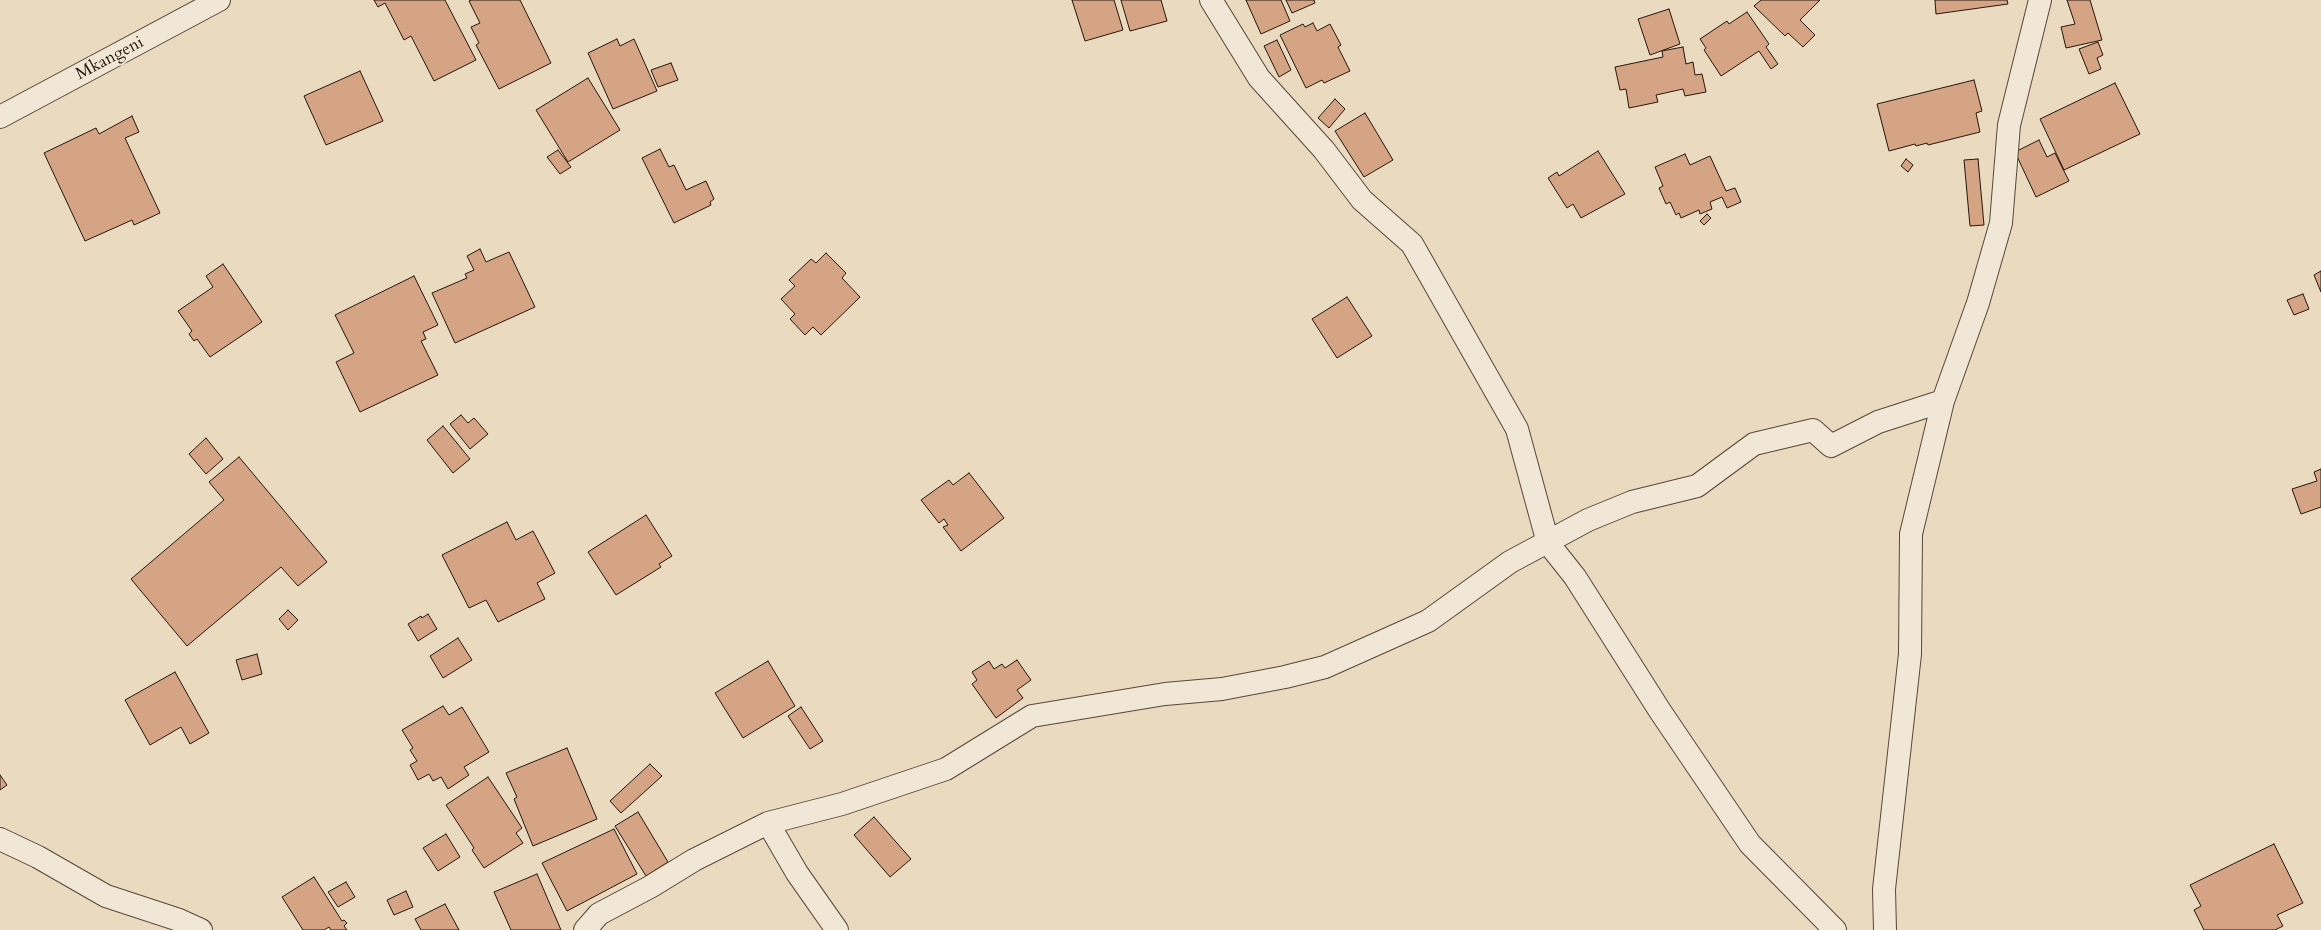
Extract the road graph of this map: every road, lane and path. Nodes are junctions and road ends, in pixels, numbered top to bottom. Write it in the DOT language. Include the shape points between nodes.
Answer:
graph roads {
  1 [pos="219,0"];
  2 [pos="1211,0"];
  3 [pos="2040,0"];
  4 [pos="0,117"];
  5 [pos="1943,401"];
  6 [pos="1548,543"];
  7 [pos="768,823"];
  8 [pos="0,840"];
  9 [pos="201,930"];
  10 [pos="585,930"];
  11 [pos="837,930"];
  12 [pos="1835,930"];
  13 [pos="1885,930"];
  1 -- 4 [label="street, Mkangeni"];
  2 -- 6 [label="street" via="1259,78 1324,150 1362,200 1412,244 1517,429"];
  3 -- 5 [label="street" via="2009,125 2001,223 1978,303"];
  5 -- 6 [label="street" via="1878,422 1831,446 1813,430 1754,444 1697,486 1632,502 1588,520"];
  5 -- 13 [label="street" via="1911,534 1910,654 1884,889"];
  6 -- 7 [label="street" via="1510,562 1428,621 1325,666 1285,678 1222,689 1165,694 1032,716 946,769 842,804"];
  6 -- 12 [label="street" via="1575,577 1750,844"];
  7 -- 10 [label="street" via="694,860 650,888 599,914"];
  7 -- 11 [label="street" via="797,873"];
  8 -- 9 [label="street" via="38,857 106,896 179,920"];
}
